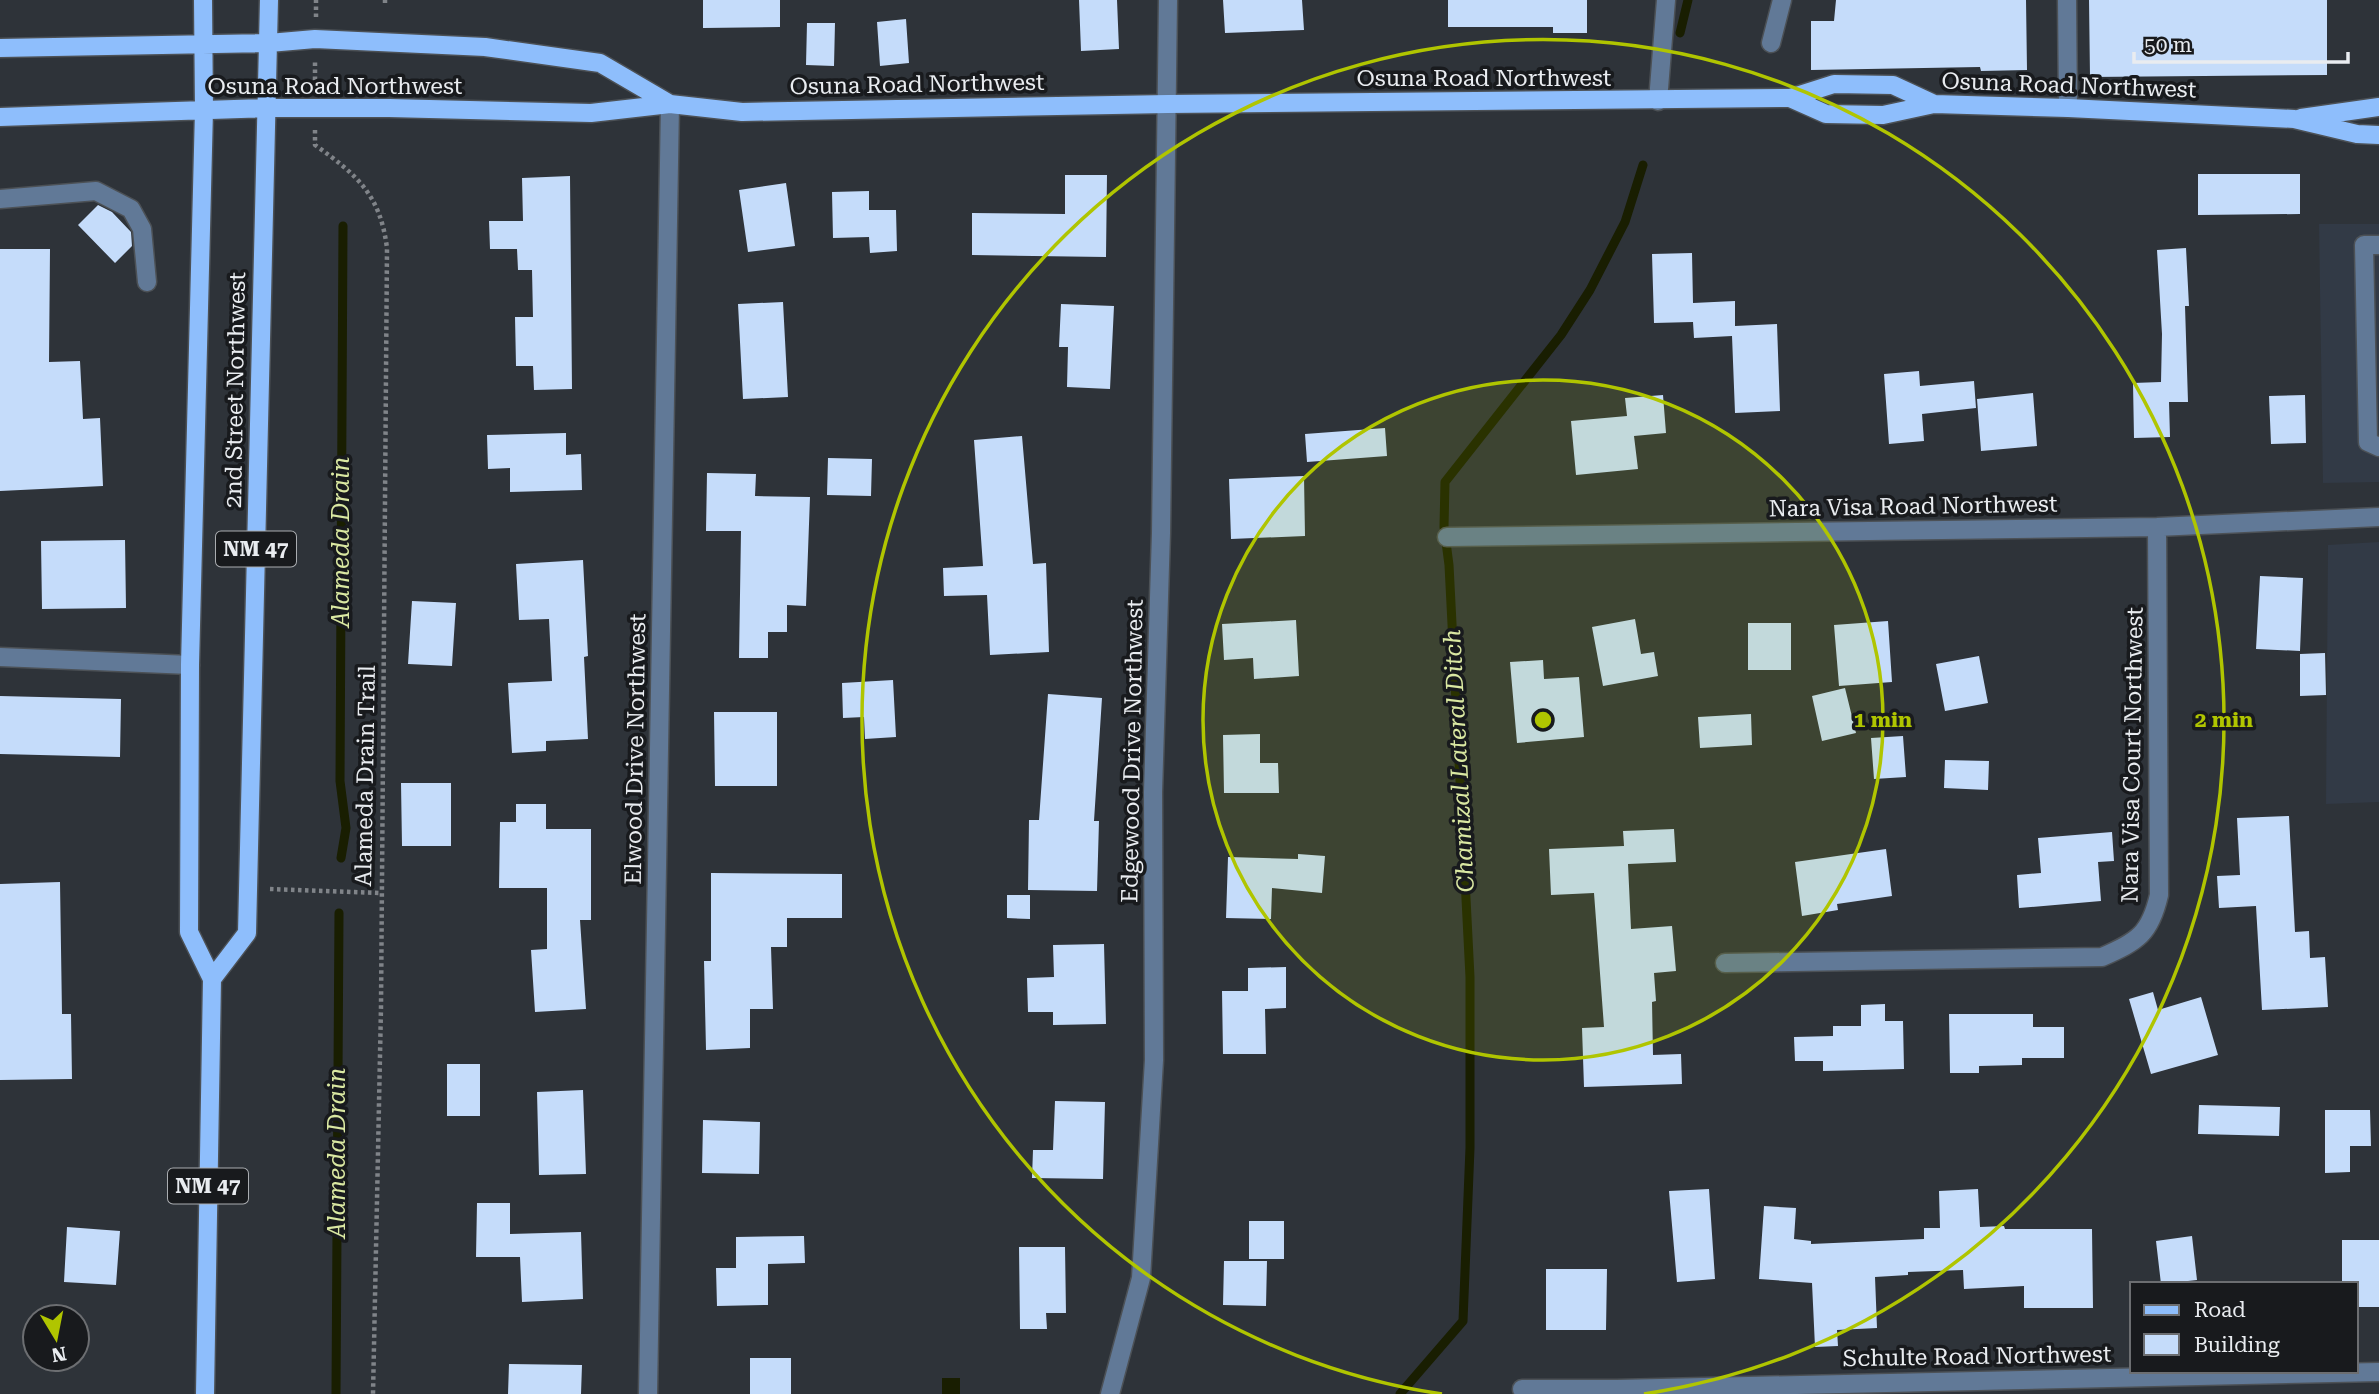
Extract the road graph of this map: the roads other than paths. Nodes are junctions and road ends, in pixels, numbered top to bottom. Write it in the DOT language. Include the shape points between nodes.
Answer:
graph roads {
  1 [pos="203,0"];
  2 [pos="269,0"];
  3 [pos="1168,0"];
  4 [pos="1666,0"];
  5 [pos="1782,0"];
  6 [pos="2067,0"];
  7 [pos="269,43"];
  8 [pos="1771,43"];
  9 [pos="204,44"];
  10 [pos="0,48"];
  11 [pos="1790,98"];
  12 [pos="1658,101"];
  13 [pos="670,104"];
  14 [pos="1168,104"];
  15 [pos="1934,104"];
  16 [pos="2379,107"];
  17 [pos="267,108"];
  18 [pos="2068,108"];
  19 [pos="204,110"];
  20 [pos="0,117"];
  21 [pos="2294,119"];
  22 [pos="2379,135"];
  23 [pos="0,200"];
  24 [pos="2379,244"];
  25 [pos="147,282"];
  26 [pos="2379,447"];
  27 [pos="2379,517"];
  28 [pos="2157,527"];
  29 [pos="1447,537"];
  30 [pos="0,657"];
  31 [pos="190,665"];
  32 [pos="1726,963"];
  33 [pos="212,979"];
  34 [pos="2358,1372"];
  35 [pos="2379,1372"];
  36 [pos="2334,1373"];
  37 [pos="1522,1389"];
  38 [pos="205,1394"];
  39 [pos="648,1394"];
  40 [pos="1110,1394"];
  1 -- 9 [label="main road, 2nd Street Northwest / NM 47"];
  2 -- 7 [label="main road, 2nd Street Northwest / NM 47"];
  3 -- 14 [label="street, Edgewood Drive Northwest"];
  4 -- 12 [label="street"];
  5 -- 8 [label="street"];
  6 -- 18 [label="street"];
  7 -- 9 [label="main road, Osuna Road Northwest"];
  7 -- 13 [label="main road, Osuna Road Northwest" via="316,39 485,47 600,63"];
  7 -- 17 [label="main road, 2nd Street Northwest / NM 47"];
  9 -- 10 [label="main road, Osuna Road Northwest"];
  9 -- 19 [label="main road, 2nd Street Northwest / NM 47"];
  11 -- 12 [label="main road, Osuna Road Northwest"];
  11 -- 15 [label="main road, Osuna Road Northwest" via="1826,114 1883,115"];
  11 -- 15 [label="main road" via="1834,84 1893,85"];
  12 -- 14 [label="main road, Osuna Road Northwest"];
  13 -- 14 [label="main road, Osuna Road Northwest" via="743,112"];
  13 -- 17 [label="main road, Osuna Road Northwest" via="591,113"];
  13 -- 39 [label="street, Elwood Drive Northwest"];
  14 -- 40 [label="street, Edgewood Drive Northwest" via="1153,792 1154,1060 1141,1278"];
  15 -- 18 [label="main road, Osuna Road Northwest"];
  16 -- 21 [label="main road, Osuna Road Northwest"];
  17 -- 19 [label="main road, Osuna Road Northwest"];
  17 -- 33 [label="main road, 2nd Street Northwest / NM 47" via="247,933"];
  18 -- 21 [label="main road, Osuna Road Northwest"];
  19 -- 20 [label="main road, Osuna Road Northwest"];
  19 -- 31 [label="main road, 2nd Street Northwest / NM 47"];
  21 -- 22 [label="main road, Osuna Road Northwest"];
  23 -- 25 [label="street" via="96,191 131,209 142,229"];
  24 -- 26 [label="street" via="2364,244 2368,442"];
  27 -- 28 [label="street, Nara Visa Road Northwest"];
  28 -- 29 [label="street, Nara Visa Road Northwest"];
  28 -- 32 [label="street, Nara Visa Court Northwest" via="2159,895 2153,919 2139,937 2102,957"];
  30 -- 31 [label="street"];
  31 -- 33 [label="main road, 2nd Street Northwest / NM 47" via="189,932"];
  33 -- 38 [label="main road, 2nd Street Northwest / NM 47"];
  34 -- 35 [label="street, Schulte Road Northwest"];
  36 -- 37 [label="street, Schulte Road Northwest"];
}
